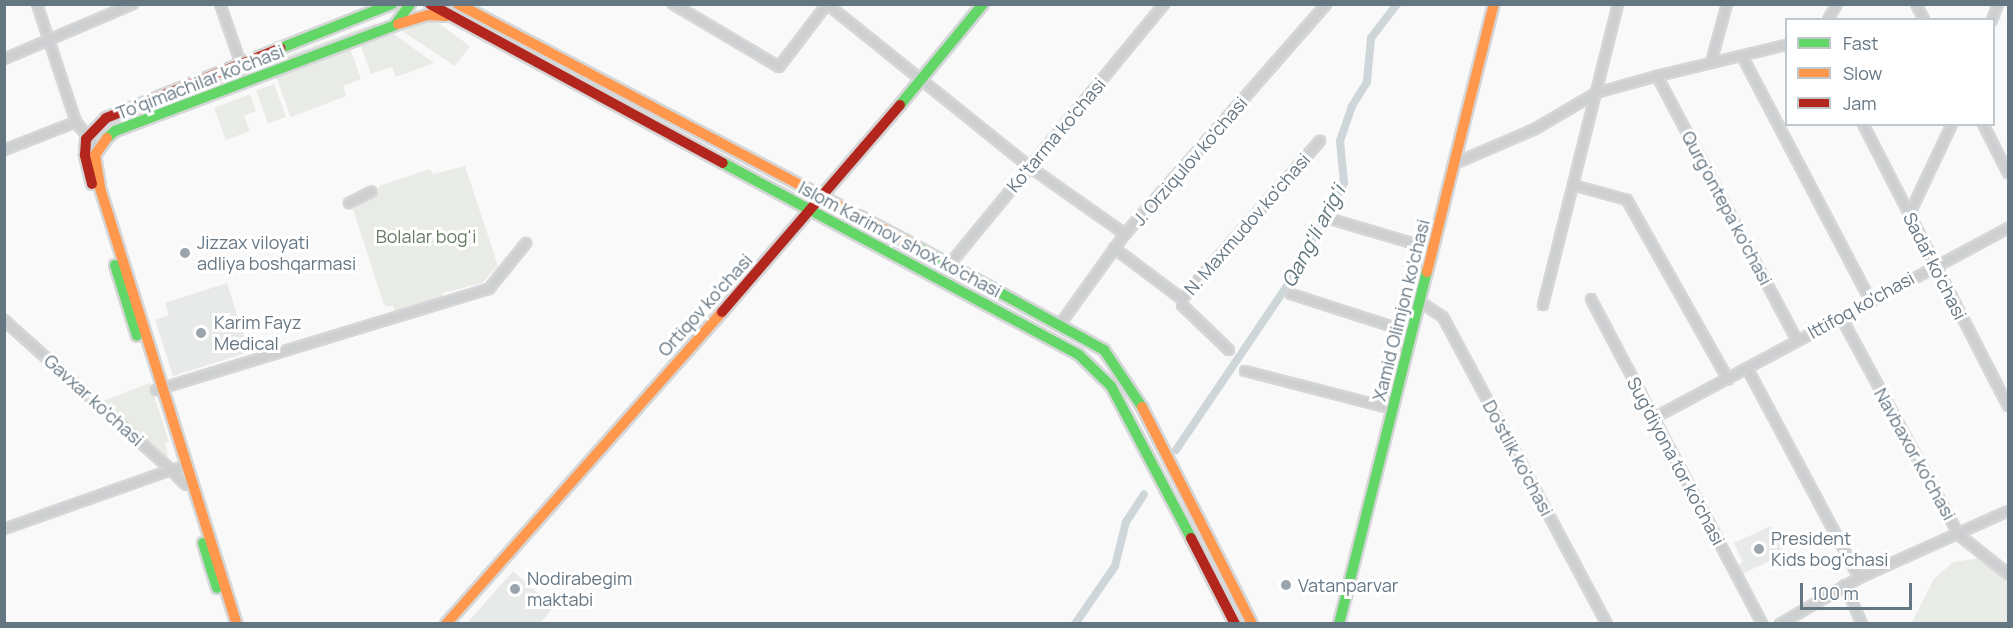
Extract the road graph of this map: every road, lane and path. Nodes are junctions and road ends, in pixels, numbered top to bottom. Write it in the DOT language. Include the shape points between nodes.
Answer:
graph roads {
  1 [pos="38,4"];
  2 [pos="133,4"];
  3 [pos="220,4"];
  4 [pos="385,4"];
  5 [pos="392,4"];
  6 [pos="410,4"];
  7 [pos="430,4"];
  8 [pos="458,4"];
  9 [pos="673,4"];
  10 [pos="827,4"];
  11 [pos="983,4"];
  12 [pos="1164,4"];
  13 [pos="1326,4"];
  14 [pos="1494,4"];
  15 [pos="1618,4"];
  16 [pos="1727,4"];
  17 [pos="1837,4"];
  18 [pos="1916,4"];
  19 [pos="377,14"];
  20 [pos="452,17"];
  21 [pos="1829,18"];
  22 [pos="1923,18"];
  23 [pos="394,25"];
  24 [pos="49,40"];
  25 [pos="1785,45"];
  26 [pos="1742,56"];
  27 [pos="4,59"];
  28 [pos="1710,63"];
  29 [pos="240,64"];
  30 [pos="1657,76"];
  31 [pos="922,80"];
  32 [pos="246,82"];
  33 [pos="1596,93"];
  34 [pos="76,122"];
  35 [pos="1864,126"];
  36 [pos="1951,126"];
  37 [pos="1984,126"];
  38 [pos="86,139"];
  39 [pos="1320,141"];
  40 [pos="97,149"];
  41 [pos="4,150"];
  42 [pos="1456,163"];
  43 [pos="1030,167"];
  44 [pos="2008,173"];
  45 [pos="1573,185"];
  46 [pos="371,192"];
  47 [pos="821,199"];
  48 [pos="349,203"];
  49 [pos="811,210"];
  50 [pos="1910,215"];
  51 [pos="1335,220"];
  52 [pos="2008,228"];
  53 [pos="1125,234"];
  54 [pos="526,243"];
  55 [pos="1114,248"];
  56 [pos="1432,249"];
  57 [pos="949,265"];
  58 [pos="1934,266"];
  59 [pos="1291,294"];
  60 [pos="1182,298"];
  61 [pos="1591,299"];
  62 [pos="1870,300"];
  63 [pos="1419,301"];
  64 [pos="1543,305"];
  65 [pos="1840,317"];
  66 [pos="4,320"];
  67 [pos="1061,322"];
  68 [pos="1412,333"];
  69 [pos="1797,340"];
  70 [pos="1229,350"];
  71 [pos="1748,368"];
  72 [pos="1245,371"];
  73 [pos="1728,379"];
  74 [pos="159,389"];
  75 [pos="2008,406"];
  76 [pos="1393,409"];
  77 [pos="1654,418"];
  78 [pos="179,468"];
  79 [pos="2008,511"];
  80 [pos="4,529"];
  81 [pos="1959,535"];
  82 [pos="1211,541"];
  83 [pos="1197,546"];
  84 [pos="2008,574"];
  85 [pos="1859,578"];
  86 [pos="1845,585"];
  87 [pos="229,624"];
  88 [pos="237,624"];
  89 [pos="446,624"];
  90 [pos="1235,624"];
  91 [pos="1252,624"];
  92 [pos="1339,624"];
  93 [pos="1607,624"];
  94 [pos="1762,624"];
  95 [pos="1780,624"];
  96 [pos="1862,624"];
  1 -- 24 [label="street"];
  2 -- 24 [label="street"];
  3 -- 29 [label="street"];
  4 -- 19 [label="main road"];
  5 -- 19 [label="main road, To'qimachilar ko'chasi"];
  6 -- 23 [label="main road"];
  7 -- 20 [label="main road, Islom Karimov shox ko'chasi"];
  8 -- 47 [label="main road, Islom Karimov shox ko'chasi"];
  9 -- 10 [label="street" via="778,67"];
  10 -- 31 [label="street"];
  11 -- 31 [label="main road, Ortiqov ko'chasi"];
  12 -- 43 [label="street, Ko'tarma ko'chasi"];
  13 -- 53 [label="street, J. Orziqulov ko'chasi"];
  14 -- 42 [label="main road, Xamid Olimjon ko'chasi"];
  15 -- 33 [label="street"];
  16 -- 28 [label="street"];
  17 -- 21 [label="street"];
  18 -- 22 [label="street"];
  19 -- 29 [label="main road, To'qimachilar ko'chasi"];
  20 -- 23 [label="main road, To'qimachilar ko'chasi" via="428,15"];
  20 -- 49 [label="main road, Islom Karimov shox ko'chasi"];
  23 -- 32 [label="main road, To'qimachilar ko'chasi"];
  24 -- 27 [label="street"];
  24 -- 34 [label="street"];
  25 -- 26 [label="street"];
  26 -- 28 [label="street"];
  26 -- 62 [label="street"];
  28 -- 30 [label="street"];
  29 -- 32 [label="main road" via="250,73"];
  29 -- 38 [label="main road, To'qimachilar ko'chasi" via="106,118"];
  30 -- 33 [label="street"];
  30 -- 69 [label="street, Qurg'ontepa ko'chasi"];
  31 -- 43 [label="street"];
  31 -- 47 [label="main road, Ortiqov ko'chasi"];
  32 -- 40 [label="main road, To'qimachilar ko'chasi" via="115,131"];
  33 -- 42 [label="street" via="1535,129"];
  33 -- 45 [label="street"];
  34 -- 38 [label="street"];
  34 -- 41 [label="street"];
  35 -- 50 [label="street, Sadaf ko'chasi"];
  36 -- 50 [label="street"];
  37 -- 44 [label="street"];
  38 -- 40 [label="street"];
  38 -- 74 [label="main road" via="90,178"];
  39 -- 60 [label="street, N. Maxmudov ko'chasi"];
  40 -- 74 [label="main road" via="95,167 100,188"];
  42 -- 56 [label="main road, Xamid Olimjon ko'chasi"];
  43 -- 53 [label="street"];
  43 -- 57 [label="street, Ko'tarma ko'chasi"];
  45 -- 64 [label="street"];
  45 -- 73 [label="street" via="1627,200"];
  46 -- 48 [label="street"];
  47 -- 49 [label="main road, Ortiqov ko'chasi"];
  47 -- 57 [label="main road, Islom Karimov shox ko'chasi"];
  49 -- 83 [label="main road, Islom Karimov shox ko'chasi" via="1061,342 1096,368 1131,418"];
  49 -- 89 [label="main road, Ortiqov ko'chasi"];
  50 -- 58 [label="street, Sadaf ko'chasi"];
  51 -- 56 [label="street"];
  52 -- 58 [label="street, Ittifoq ko'chasi"];
  53 -- 55 [label="street, J. Orziqulov ko'chasi"];
  54 -- 74 [label="street" via="489,289"];
  55 -- 60 [label="street, N. Maxmudov ko'chasi"];
  55 -- 67 [label="street, J. Orziqulov ko'chasi"];
  56 -- 63 [label="main road, Xamid Olimjon ko'chasi"];
  57 -- 67 [label="main road, Islom Karimov shox ko'chasi"];
  58 -- 62 [label="street, Ittifoq ko'chasi"];
  58 -- 75 [label="street, Sadaf ko'chasi"];
  59 -- 68 [label="street"];
  60 -- 70 [label="street" via="1182,305"];
  61 -- 77 [label="street, Sug'diyona tor ko'chasi"];
  62 -- 65 [label="street, Ittifoq ko'chasi"];
  63 -- 68 [label="main road, Xamid Olimjon ko'chasi"];
  63 -- 93 [label="street, Do'stlik ko'chasi" via="1443,317"];
  65 -- 69 [label="street, Ittifoq ko'chasi"];
  65 -- 81 [label="street, Navbaxor ko'chasi"];
  66 -- 78 [label="street, Gavxar ko'chasi"];
  67 -- 82 [label="main road, Islom Karimov shox ko'chasi" via="1112,358 1162,442"];
  68 -- 76 [label="main road, Xamid Olimjon ko'chasi"];
  69 -- 71 [label="street, Ittifoq ko'chasi"];
  71 -- 73 [label="street, Ittifoq ko'chasi"];
  71 -- 85 [label="street"];
  72 -- 76 [label="street"];
  73 -- 77 [label="street, Ittifoq ko'chasi"];
  74 -- 78 [label="main road"];
  76 -- 92 [label="main road, Xamid Olimjon ko'chasi"];
  77 -- 94 [label="street, Sug'diyona tor ko'chasi"];
  78 -- 80 [label="street"];
  78 -- 87 [label="main road"];
  78 -- 88 [label="main road"];
  79 -- 81 [label="street"];
  81 -- 84 [label="street, Navbaxor ko'chasi"];
  81 -- 85 [label="street"];
  82 -- 83 [label="main road" via="1201,535"];
  82 -- 91 [label="main road, Islom Karimov shox ko'chasi"];
  83 -- 90 [label="main road, Islom Karimov shox ko'chasi"];
  85 -- 86 [label="street"];
  86 -- 95 [label="street"];
  86 -- 96 [label="street"];
}
